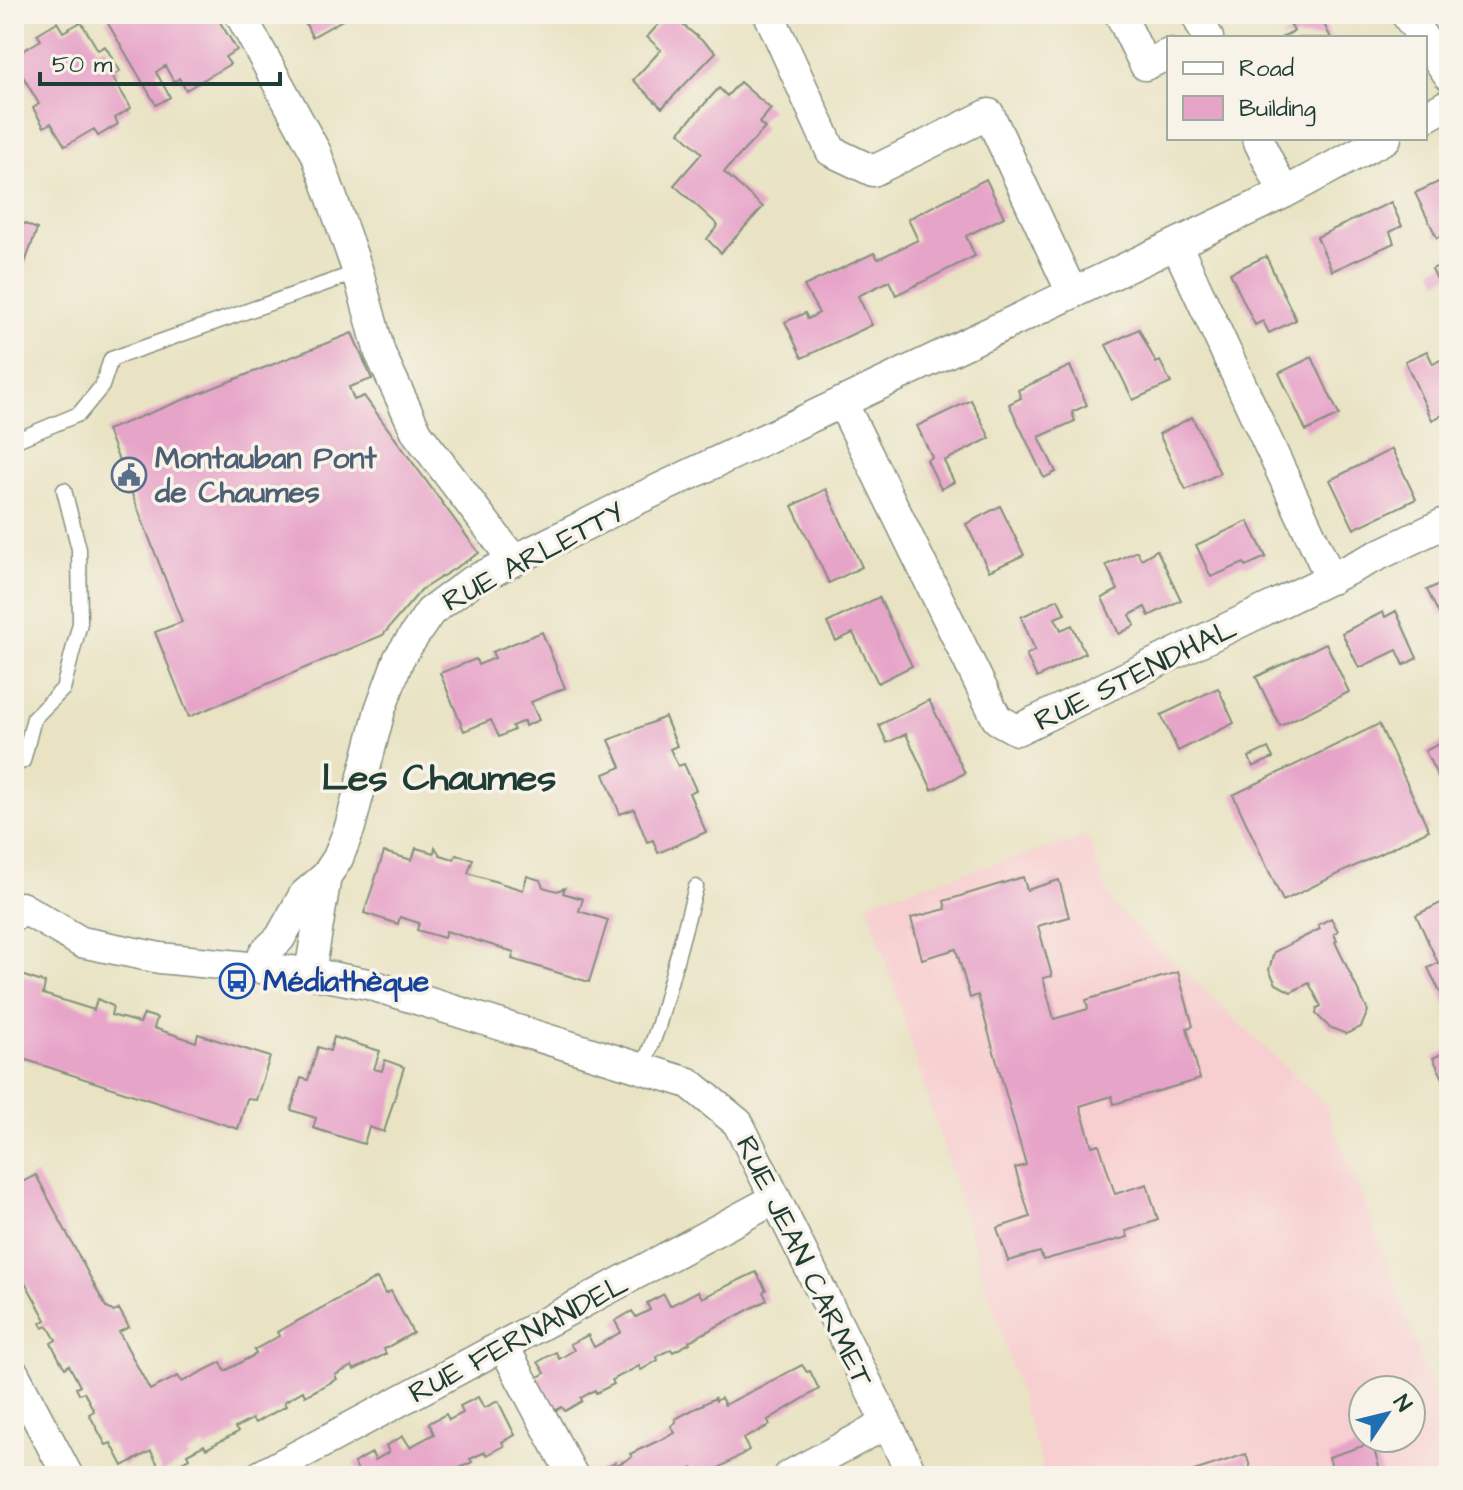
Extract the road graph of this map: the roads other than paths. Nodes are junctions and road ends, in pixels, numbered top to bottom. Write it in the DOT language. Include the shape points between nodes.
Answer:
graph roads {
  1 [pos="240,14"];
  2 [pos="769,14"];
  3 [pos="1120,14"];
  4 [pos="1406,14"];
  5 [pos="1421,36"];
  6 [pos="1427,44"];
  7 [pos="1167,55"];
  8 [pos="1449,75"];
  9 [pos="1449,104"];
  10 [pos="1427,116"];
  11 [pos="1258,140"];
  12 [pos="1382,140"];
  13 [pos="1284,193"];
  14 [pos="1176,244"];
  15 [pos="358,272"];
  16 [pos="1072,293"];
  17 [pos="842,402"];
  18 [pos="14,441"];
  19 [pos="64,490"];
  20 [pos="1449,521"];
  21 [pos="514,561"];
  22 [pos="1331,579"];
  23 [pos="14,765"];
  24 [pos="326,876"];
  25 [pos="696,887"];
  26 [pos="17,911"];
  27 [pos="261,968"];
  28 [pos="310,973"];
  29 [pos="643,1068"];
  30 [pos="775,1199"];
  31 [pos="503,1345"];
  32 [pos="14,1374"];
  33 [pos="24,1408"];
  34 [pos="886,1424"];
  35 [pos="68,1476"];
  36 [pos="260,1476"];
  37 [pos="573,1476"];
  38 [pos="789,1476"];
  39 [pos="913,1476"];
  1 -- 15 [label="street" via="316,153"];
  2 -- 16 [label="street" via="831,151 873,171 989,114"];
  3 -- 7 [label="street" via="1145,65"];
  4 -- 5 [label="street"];
  6 -- 8 [label="street"];
  9 -- 10 [label="street"];
  11 -- 13 [label="street"];
  12 -- 13 [label="street"];
  13 -- 14 [label="street"];
  14 -- 16 [label="street"];
  14 -- 22 [label="street"];
  15 -- 18 [label="lane" via="111,359 102,386 79,414"];
  15 -- 21 [label="street" via="380,353 417,433"];
  16 -- 17 [label="street"];
  17 -- 21 [label="street, RUE ARLETTY"];
  17 -- 22 [label="street, RUE STENDHAL" via="997,719 1017,730"];
  19 -- 23 [label="lane" via="79,549 80,623 63,689 34,718 23,761"];
  20 -- 22 [label="street, RUE STENDHAL"];
  21 -- 24 [label="street, RUE ARLETTY" via="469,583 430,612 399,658 350,827"];
  24 -- 27 [label="street" via="304,895 280,938 264,953"];
  24 -- 28 [label="street"];
  25 -- 29 [label="lane"];
  26 -- 27 [label="street, RUE JEAN CARMET" via="81,942 160,958"];
  27 -- 28 [label="street, RUE JEAN CARMET"];
  28 -- 29 [label="street, RUE JEAN CARMET" via="368,984"];
  29 -- 30 [label="street, RUE JEAN CARMET" via="689,1083 738,1123"];
  30 -- 31 [label="street, RUE FERNANDEL"];
  30 -- 34 [label="street, RUE JEAN CARMET"];
  31 -- 36 [label="street, RUE FERNANDEL"];
  31 -- 37 [label="street"];
  32 -- 33 [label="street"];
  33 -- 35 [label="street"];
  34 -- 38 [label="street"];
  34 -- 39 [label="street, RUE JEAN CARMET"];
}
